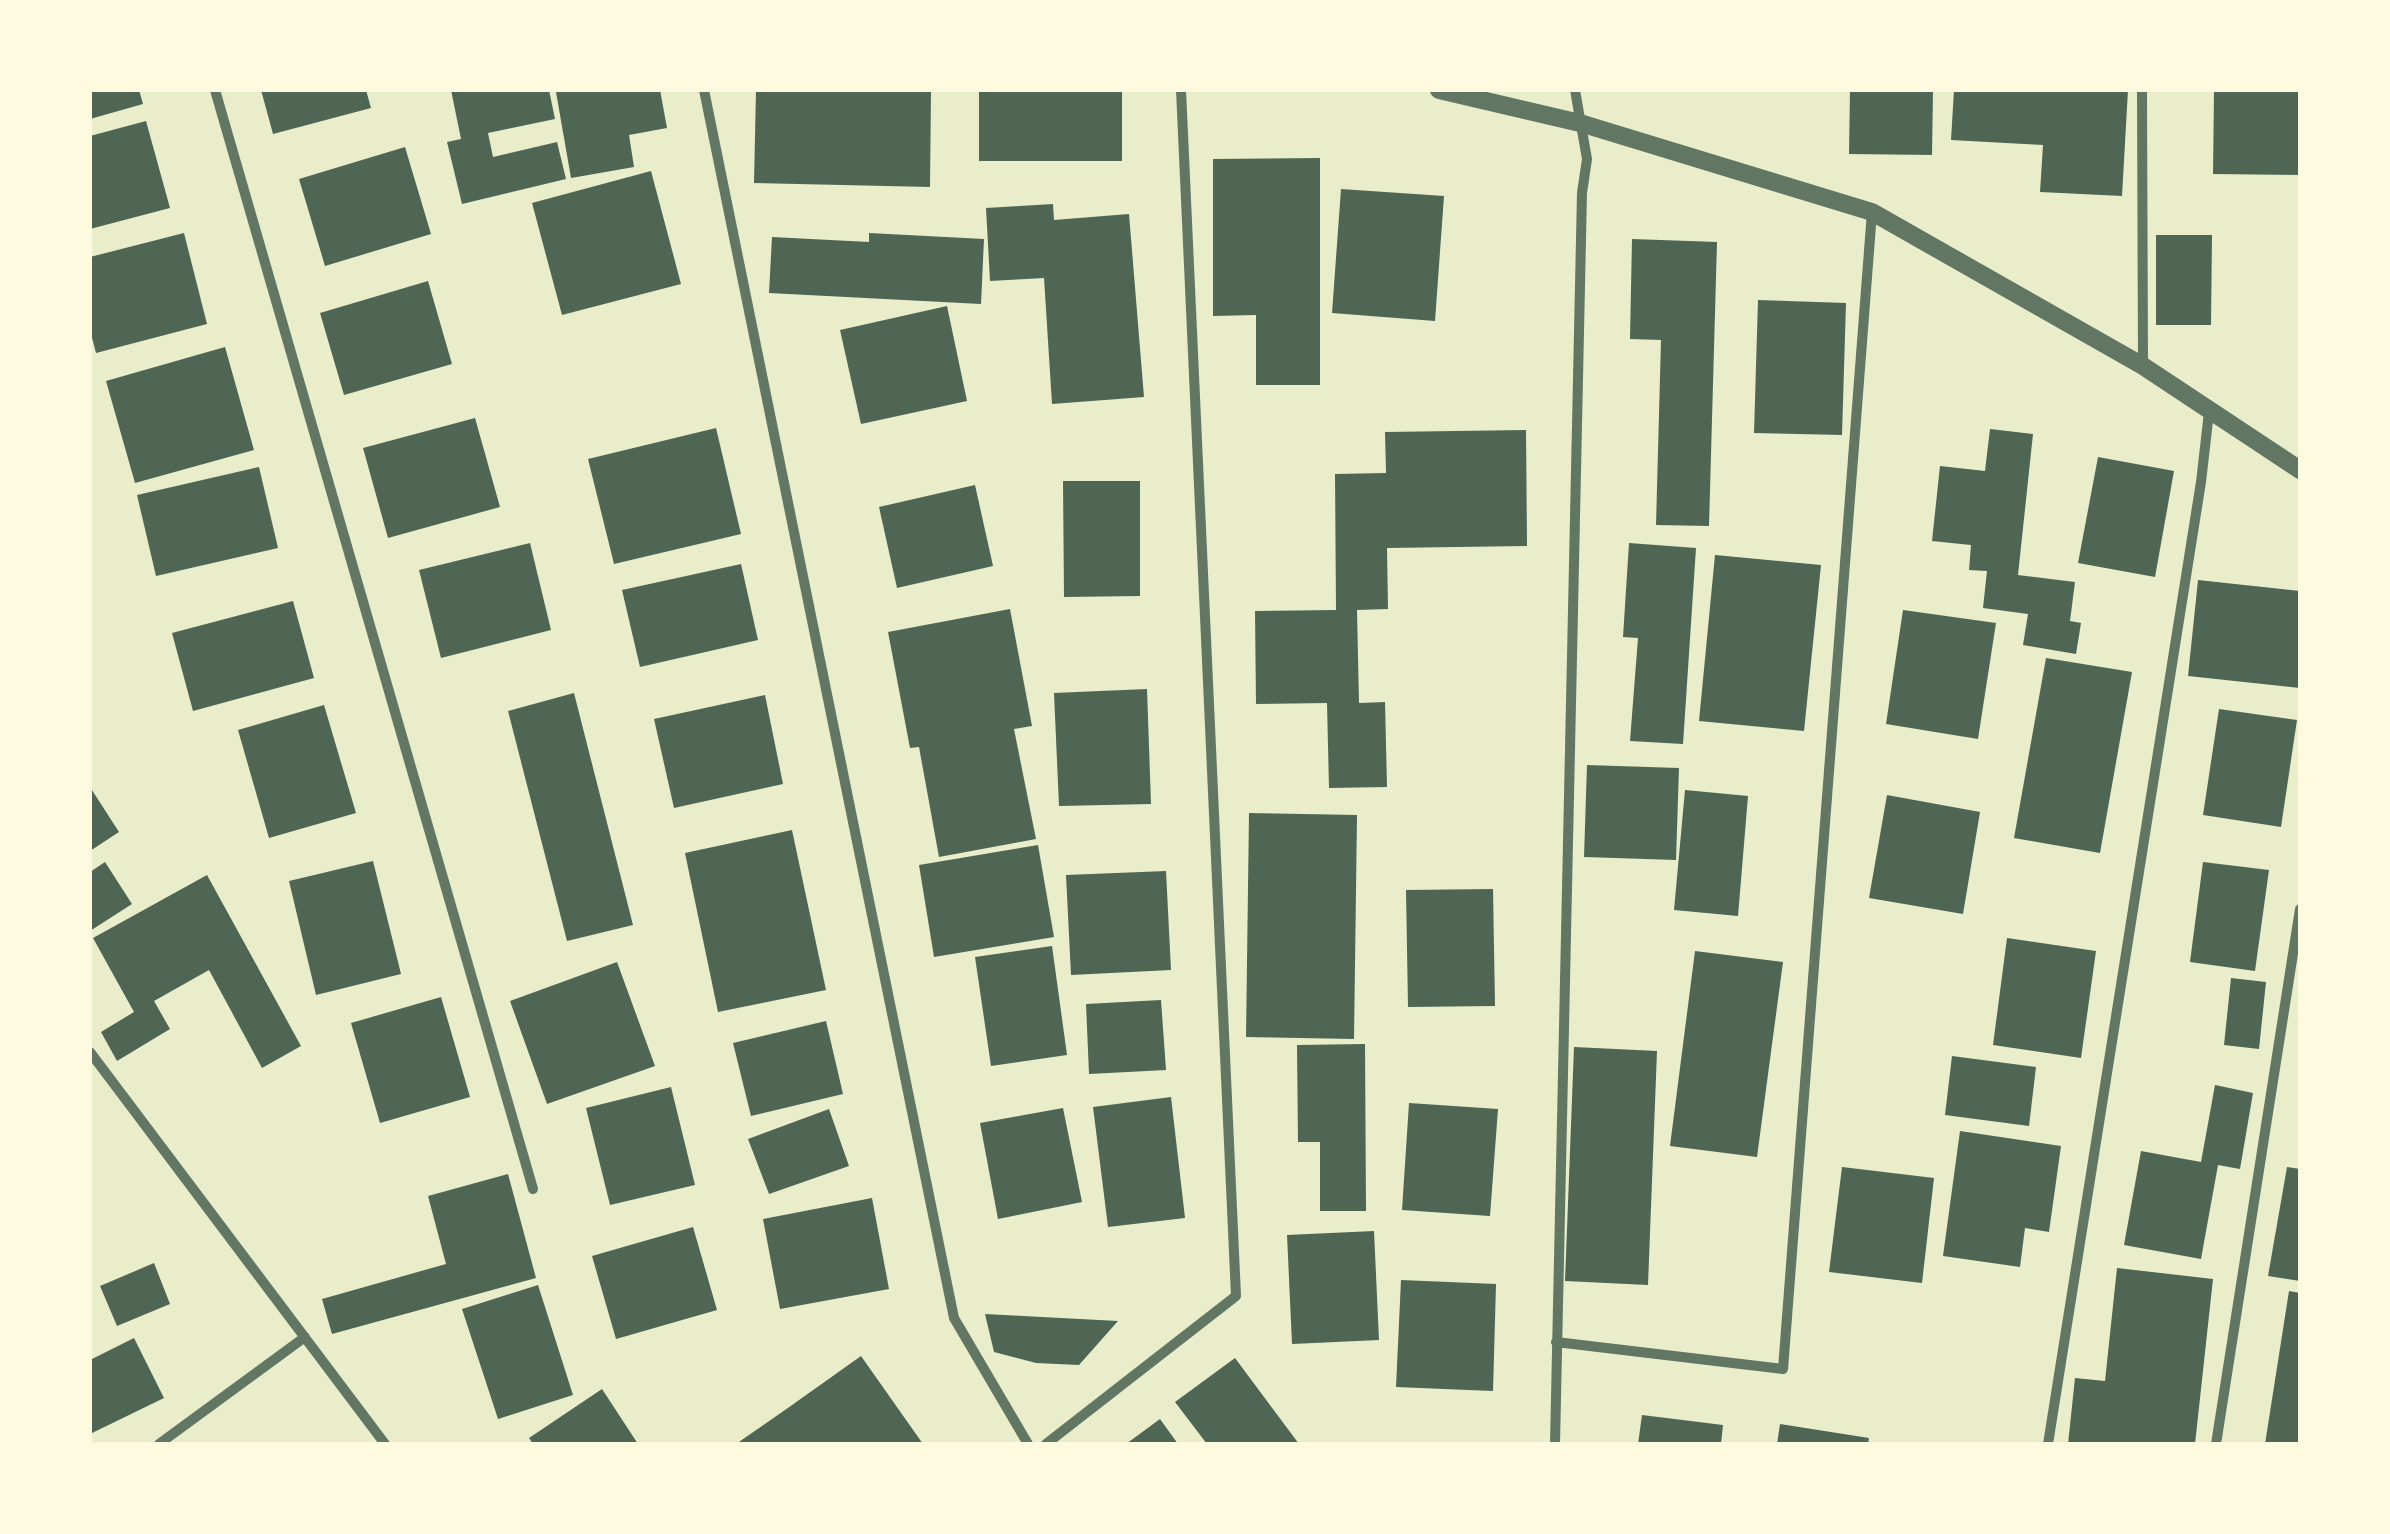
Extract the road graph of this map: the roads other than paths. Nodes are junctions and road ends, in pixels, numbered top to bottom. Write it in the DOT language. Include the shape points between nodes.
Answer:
graph roads {
  1 [pos="215,90"];
  2 [pos="704,90"];
  3 [pos="1180,90"];
  4 [pos="1439,90"];
  5 [pos="1575,90"];
  6 [pos="2142,90"];
  7 [pos="1580,123"];
  8 [pos="1872,212"];
  9 [pos="2143,366"];
  10 [pos="2209,412"];
  11 [pos="2300,470"];
  12 [pos="2300,909"];
  13 [pos="90,1052"];
  14 [pos="534,1189"];
  15 [pos="306,1337"];
  16 [pos="1556,1342"];
  17 [pos="159,1444"];
  18 [pos="385,1444"];
  19 [pos="1028,1444"];
  20 [pos="1046,1444"];
  21 [pos="1554,1444"];
  22 [pos="2048,1444"];
  23 [pos="2216,1444"];
  1 -- 14 [label="street"];
  2 -- 19 [label="street" via="954,1318"];
  3 -- 20 [label="street" via="1236,1296"];
  4 -- 7 [label="street"];
  5 -- 7 [label="street"];
  6 -- 9 [label="street"];
  7 -- 8 [label="street"];
  7 -- 16 [label="street" via="1587,159"];
  8 -- 9 [label="street"];
  8 -- 16 [label="street" via="1783,1369"];
  9 -- 10 [label="street"];
  10 -- 11 [label="street"];
  10 -- 22 [label="street"];
  12 -- 23 [label="street"];
  13 -- 15 [label="street"];
  15 -- 17 [label="street"];
  15 -- 18 [label="street"];
  16 -- 21 [label="street"];
}
